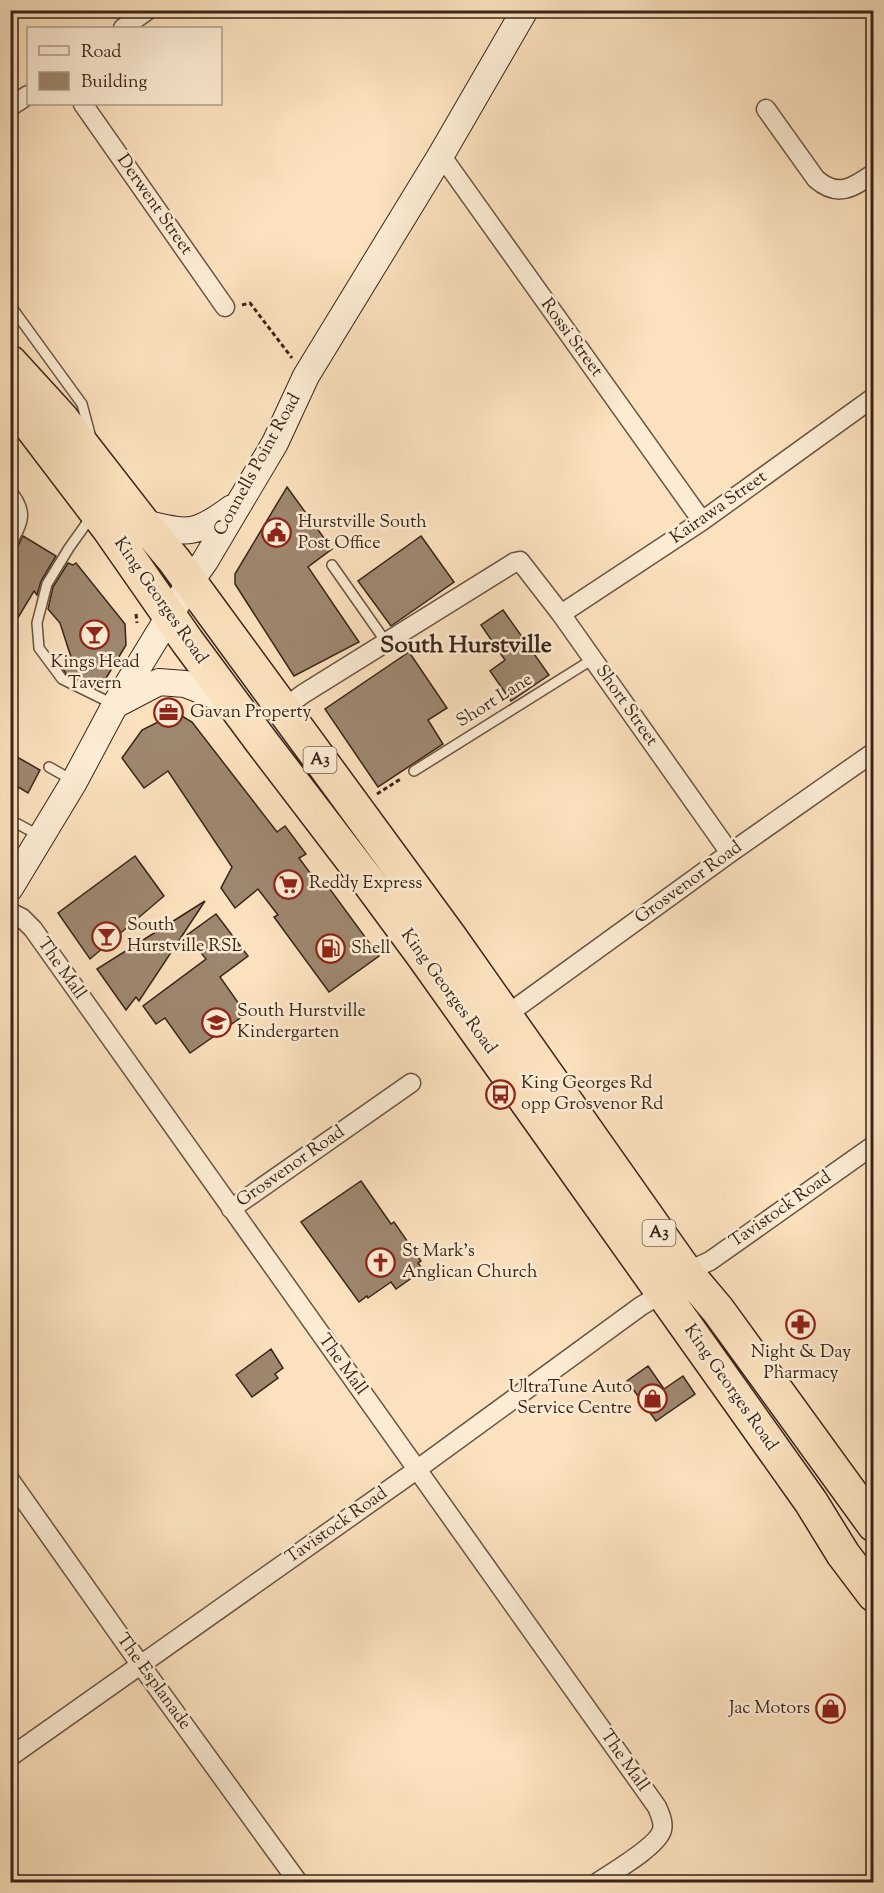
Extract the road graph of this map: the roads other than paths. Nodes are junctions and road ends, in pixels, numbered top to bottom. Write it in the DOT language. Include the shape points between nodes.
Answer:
graph roads {
  1 [pos="148,10"];
  2 [pos="525,10"];
  3 [pos="124,27"];
  4 [pos="27,96"];
  5 [pos="84,105"];
  6 [pos="10,107"];
  7 [pos="766,109"];
  8 [pos="441,155"];
  9 [pos="873,173"];
  10 [pos="10,305"];
  11 [pos="225,307"];
  12 [pos="10,362"];
  13 [pos="873,397"];
  14 [pos="10,399"];
  15 [pos="98,465"];
  16 [pos="10,489"];
  17 [pos="10,504"];
  18 [pos="237,505"];
  19 [pos="23,511"];
  20 [pos="95,512"];
  21 [pos="702,521"];
  22 [pos="143,523"];
  23 [pos="10,546"];
  24 [pos="332,565"];
  25 [pos="190,582"];
  26 [pos="561,614"];
  27 [pos="170,615"];
  28 [pos="386,642"];
  29 [pos="593,659"];
  30 [pos="233,703"];
  31 [pos="115,705"];
  32 [pos="283,710"];
  33 [pos="873,752"];
  34 [pos="49,767"];
  35 [pos="414,771"];
  36 [pos="74,782"];
  37 [pos="16,822"];
  38 [pos="41,837"];
  39 [pos="730,853"];
  40 [pos="10,888"];
  41 [pos="10,912"];
  42 [pos="506,1016"];
  43 [pos="411,1083"];
  44 [pos="873,1145"];
  45 [pos="231,1209"];
  46 [pos="675,1282"];
  47 [pos="417,1469"];
  48 [pos="10,1480"];
  49 [pos="811,1502"];
  50 [pos="873,1525"];
  51 [pos="873,1531"];
  52 [pos="873,1542"];
  53 [pos="873,1553"];
  54 [pos="873,1594"];
  55 [pos="140,1664"];
  56 [pos="10,1757"];
  57 [pos="298,1882"];
  58 [pos="598,1882"];
  1 -- 3 [label="street"];
  2 -- 8 [label="street, Connells Point Road"];
  4 -- 6 [label="street"];
  5 -- 11 [label="street, Derwent Street"];
  7 -- 9 [label="street" via="825,187 841,191"];
  8 -- 18 [label="street, Connells Point Road" via="306,376 275,443"];
  8 -- 21 [label="street, Rossi Street"];
  10 -- 15 [label="lane" via="82,404"];
  12 -- 15 [label="highway, King Georges Road / A3"];
  13 -- 21 [label="street, Kairawa Street"];
  14 -- 20 [label="highway, King Georges Road / A3"];
  15 -- 22 [label="highway, King Georges Road / A3"];
  16 -- 19 [label="lane"];
  17 -- 19 [label="lane"];
  18 -- 22 [label="street" via="212,524 186,532"];
  18 -- 25 [label="street, Connells Point Road"];
  19 -- 23 [label="lane" via="22,524"];
  20 -- 27 [label="highway, King Georges Road / A3"];
  20 -- 31 [label="lane" via="47,584 37,622 39,648 62,679"];
  21 -- 26 [label="street, Kairawa Street"];
  22 -- 25 [label="highway, King Georges Road / A3"];
  24 -- 28 [label="lane"];
  25 -- 27 [label="street, Connells Point Road"];
  25 -- 32 [label="highway, King Georges Road / A3"];
  26 -- 28 [label="street, Short Street" via="520,561"];
  26 -- 29 [label="street, Short Street"];
  27 -- 30 [label="highway, King Georges Road / A3"];
  27 -- 31 [label="street, Connells Point Road"];
  28 -- 32 [label="street"];
  29 -- 35 [label="lane, Short Lane"];
  29 -- 39 [label="street, Short Street"];
  30 -- 31 [label="street" via="185,684 159,682"];
  30 -- 46 [label="highway, King Georges Road / A3"];
  31 -- 36 [label="street, Connells Point Road"];
  32 -- 42 [label="highway, King Georges Road / A3"];
  33 -- 39 [label="street, Grosvenor Road"];
  34 -- 36 [label="lane"];
  36 -- 38 [label="street, Connells Point Road"];
  37 -- 38 [label="lane"];
  38 -- 40 [label="street, Connells Point Road"];
  39 -- 42 [label="street, Grosvenor Road"];
  41 -- 45 [label="street, The Mall" via="33,929"];
  42 -- 46 [label="highway, King Georges Road / A3"];
  43 -- 45 [label="street, Grosvenor Road"];
  44 -- 46 [label="street, Tavistock Road"];
  45 -- 47 [label="street, The Mall"];
  46 -- 47 [label="street, Tavistock Road"];
  46 -- 49 [label="highway, King Georges Road / A3"];
  46 -- 50 [label="highway, King Georges Road / A3" via="718,1310"];
  47 -- 55 [label="street, Tavistock Road"];
  47 -- 58 [label="street, The Mall" via="657,1807 662,1827 655,1842"];
  48 -- 55 [label="street, The Esplanade"];
  49 -- 51 [label="highway" via="849,1526 862,1532"];
  49 -- 54 [label="highway, King Georges Road / A3"];
  52 -- 53 [label="highway"];
  55 -- 56 [label="street, Tavistock Road"];
  55 -- 57 [label="street, The Esplanade"];
}
